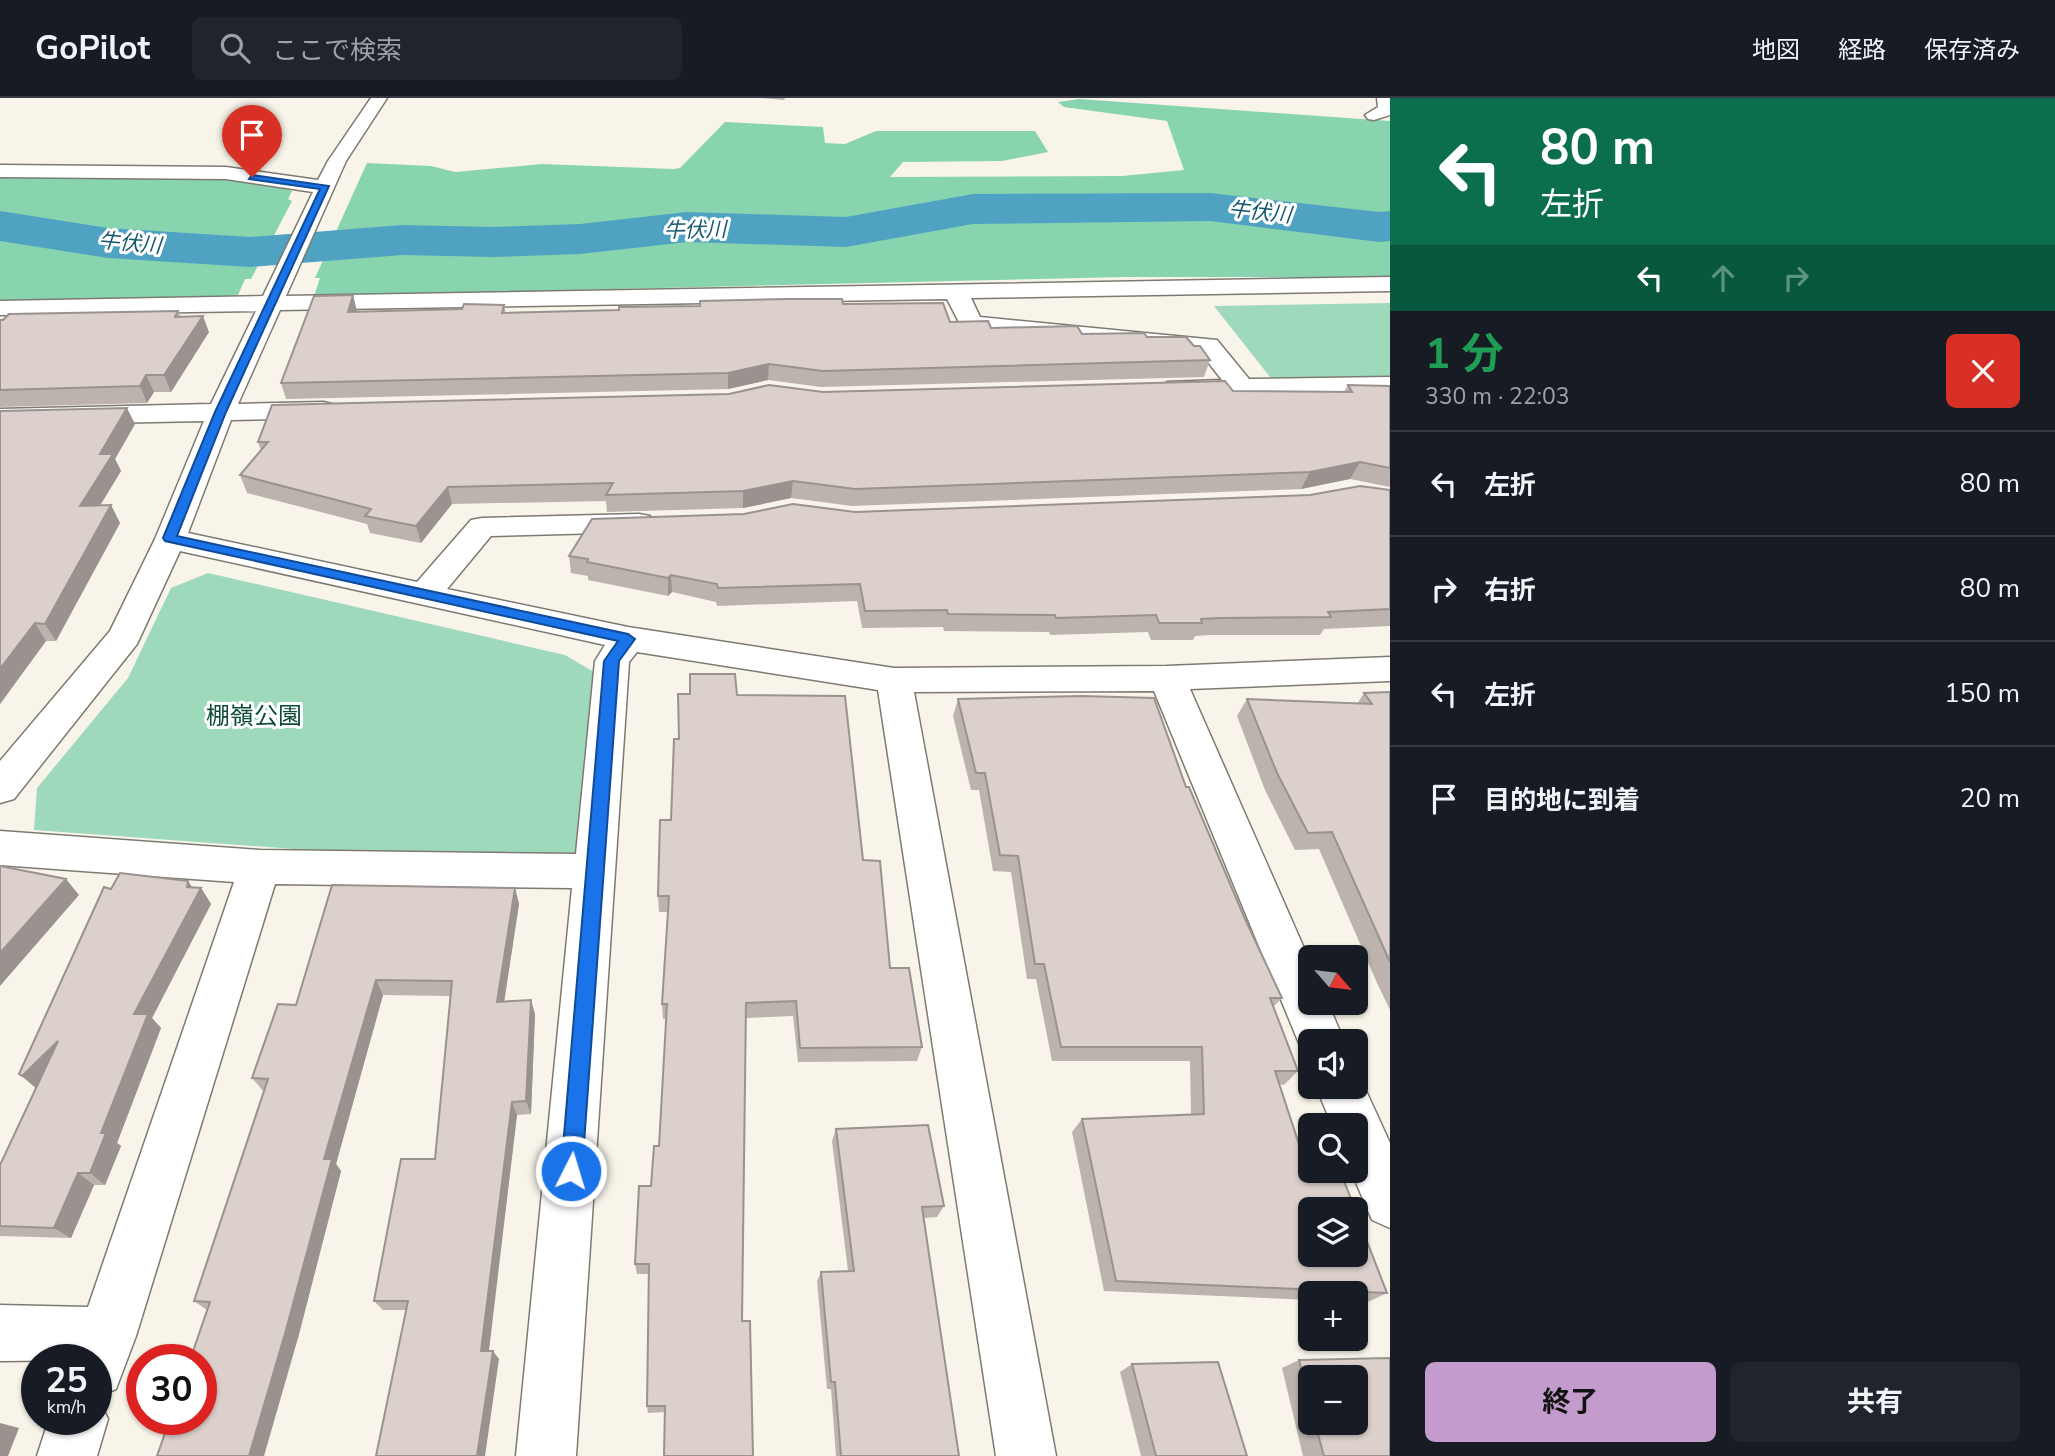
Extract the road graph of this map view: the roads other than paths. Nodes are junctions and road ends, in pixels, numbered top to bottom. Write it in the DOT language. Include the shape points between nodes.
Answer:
graph roads {
  1 [pos="379,98"];
  2 [pos="1385,98"];
  3 [pos="1374,116"];
  4 [pos="0,171"];
  5 [pos="324,188"];
  6 [pos="1390,284"];
  7 [pos="955,290"];
  8 [pos="273,300"];
  9 [pos="0,308"];
  10 [pos="1390,385"];
  11 [pos="1241,386"];
  12 [pos="1157,388"];
  13 [pos="346,409"];
  14 [pos="221,412"];
  15 [pos="0,418"];
  16 [pos="660,522"];
  17 [pos="170,538"];
  18 [pos="425,593"];
  19 [pos="628,639"];
  20 [pos="1390,669"];
  21 [pos="1167,678"];
  22 [pos="894,680"];
  23 [pos="0,788"];
  24 [pos="0,848"];
  25 [pos="260,867"];
  26 [pos="596,872"];
  27 [pos="1316,1029"];
  28 [pos="1345,1099"];
  29 [pos="1390,1202"];
  30 [pos="0,1333"];
  31 [pos="56,1344"];
  32 [pos="105,1344"];
  33 [pos="74,1435"];
  34 [pos="67,1456"];
  35 [pos="545,1456"];
  36 [pos="1026,1456"];
  1 -- 5 [label="street" via="347,143"];
  2 -- 3 [label="street" via="1387,110"];
  4 -- 5 [label="street" via="226,173"];
  5 -- 8 [label="street"];
  6 -- 7 [label="street"];
  7 -- 8 [label="street"];
  7 -- 11 [label="street" via="971,323 1208,345"];
  8 -- 9 [label="street"];
  8 -- 14 [label="street"];
  10 -- 11 [label="street"];
  11 -- 12 [label="street"];
  13 -- 14 [label="street"];
  14 -- 15 [label="street"];
  14 -- 17 [label="street"];
  16 -- 18 [label="street" via="482,527"];
  17 -- 18 [label="street"];
  17 -- 23 [label="street" via="125,636"];
  18 -- 19 [label="street"];
  19 -- 22 [label="street"];
  19 -- 26 [label="street" via="612,661"];
  20 -- 21 [label="street"];
  21 -- 22 [label="street"];
  21 -- 27 [label="street"];
  22 -- 36 [label="street"];
  24 -- 25 [label="street"];
  25 -- 26 [label="street"];
  25 -- 32 [label="street"];
  26 -- 35 [label="street"];
  28 -- 29 [label="street"];
  30 -- 31 [label="street"];
  33 -- 34 [label="street"];
}
